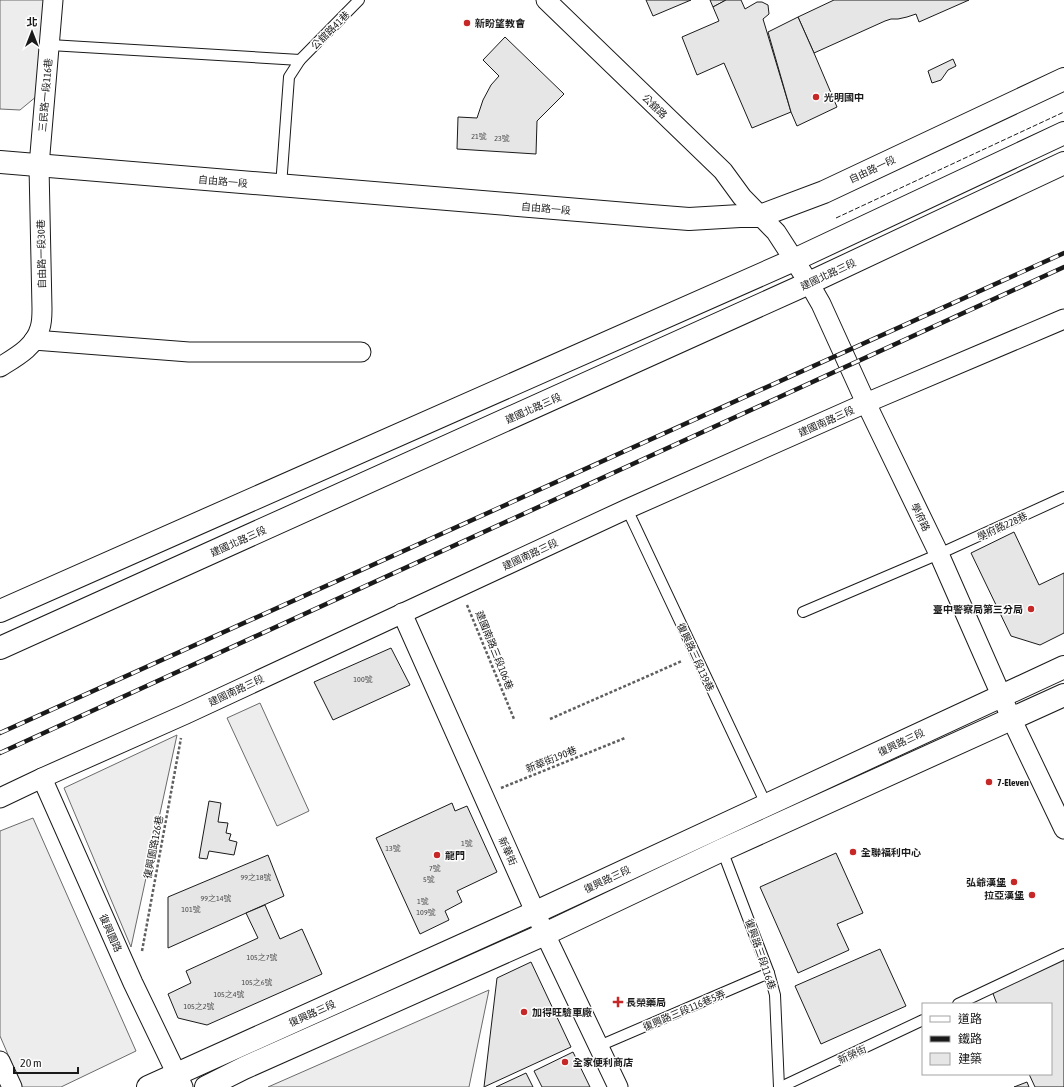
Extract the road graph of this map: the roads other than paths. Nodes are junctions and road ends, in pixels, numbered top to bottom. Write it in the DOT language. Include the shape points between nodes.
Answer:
graph roads {
  1 [pos="53,0"];
  2 [pos="359,0"];
  3 [pos="546,0"];
  4 [pos="50,45"];
  5 [pos="300,60"];
  6 [pos="1064,79"];
  7 [pos="1064,132"];
  8 [pos="0,162"];
  9 [pos="1064,163"];
  10 [pos="40,166"];
  11 [pos="281,186"];
  12 [pos="760,216"];
  13 [pos="794,260"];
  14 [pos="809,283"];
  15 [pos="1062,324"];
  16 [pos="34,340"];
  17 [pos="361,352"];
  18 [pos="0,367"];
  19 [pos="866,403"];
  20 [pos="1064,497"];
  21 [pos="627,509"];
  22 [pos="939,554"];
  23 [pos="0,611"];
  24 [pos="803,612"];
  25 [pos="402,613"];
  26 [pos="0,648"];
  27 [pos="1064,667"];
  28 [pos="1002,696"];
  29 [pos="1064,696"];
  30 [pos="1012,720"];
  31 [pos="42,778"];
  32 [pos="0,798"];
  33 [pos="766,804"];
  34 [pos="1064,829"];
  35 [pos="722,850"];
  36 [pos="536,912"];
  37 [pos="545,934"];
  38 [pos="1064,954"];
  39 [pos="769,973"];
  40 [pos="960,1003"];
  41 [pos="922,1020"];
  42 [pos="599,1046"];
  43 [pos="0,1061"];
  44 [pos="180,1080"];
  45 [pos="12,1087"];
  46 [pos="148,1087"];
  47 [pos="206,1087"];
  48 [pos="618,1087"];
  49 [pos="780,1087"];
  1 -- 4 [label="street, 三民路一段116巷"];
  2 -- 5 [label="lane, 公舘路41巷"];
  3 -- 12 [label="street, 公舘路" via="723,171"];
  4 -- 5 [label="lane"];
  4 -- 10 [label="street, 三民路一段116巷"];
  5 -- 11 [label="lane, 公舘路41巷" via="289,77"];
  6 -- 12 [label="street, 自由路一段" via="824,192"];
  7 -- 13 [label="street"];
  8 -- 10 [label="street, 自由路一段"];
  9 -- 14 [label="street, 建國北路三段"];
  10 -- 11 [label="street, 自由路一段"];
  10 -- 16 [label="street, 自由路一段30巷" via="42,309 40,328"];
  11 -- 12 [label="street, 自由路一段" via="689,219"];
  12 -- 13 [label="street, 學府路" via="776,232"];
  13 -- 14 [label="street, 學府路"];
  13 -- 23 [label="street"];
  14 -- 19 [label="street, 學府路"];
  14 -- 26 [label="street, 建國北路三段"];
  15 -- 19 [label="street, 建國南路三段"];
  16 -- 17 [label="street" via="189,352"];
  16 -- 18 [label="street" via="24,352"];
  19 -- 21 [label="street, 建國南路三段"];
  19 -- 22 [label="street, 學府路"];
  20 -- 22 [label="lane, 學府路228巷"];
  21 -- 25 [label="street, 建國南路三段"];
  21 -- 33 [label="lane, 復興路三段139巷"];
  22 -- 24 [label="lane, 學府路228巷"];
  22 -- 28 [label="street, 學府路"];
  25 -- 31 [label="street, 建國南路三段"];
  25 -- 36 [label="street, 新華街"];
  27 -- 28 [label="street, 復興路三段"];
  28 -- 30 [label="street, 學府路"];
  28 -- 33 [label="street, 復興路三段"];
  29 -- 30 [label="street"];
  30 -- 34 [label="street, 學府路"];
  30 -- 35 [label="street"];
  31 -- 32 [label="street, 建國南路三段"];
  31 -- 44 [label="street, 復興園路" via="133,983"];
  33 -- 36 [label="street, 復興路三段"];
  35 -- 37 [label="street"];
  35 -- 39 [label="lane, 復興路三段116巷"];
  36 -- 37 [label="street, 新華街"];
  36 -- 44 [label="street, 復興路三段"];
  37 -- 42 [label="street, 新華街"];
  37 -- 47 [label="street"];
  38 -- 40 [label="lane"];
  39 -- 42 [label="lane, 復興路三段116巷5弄"];
  39 -- 49 [label="lane, 復興路三段116巷" via="775,995"];
  41 -- 49 [label="lane, 新榮街"];
  42 -- 48 [label="street, 新華街"];
  43 -- 45 [label="street"];
  44 -- 46 [label="street, 復興路三段"];
}
